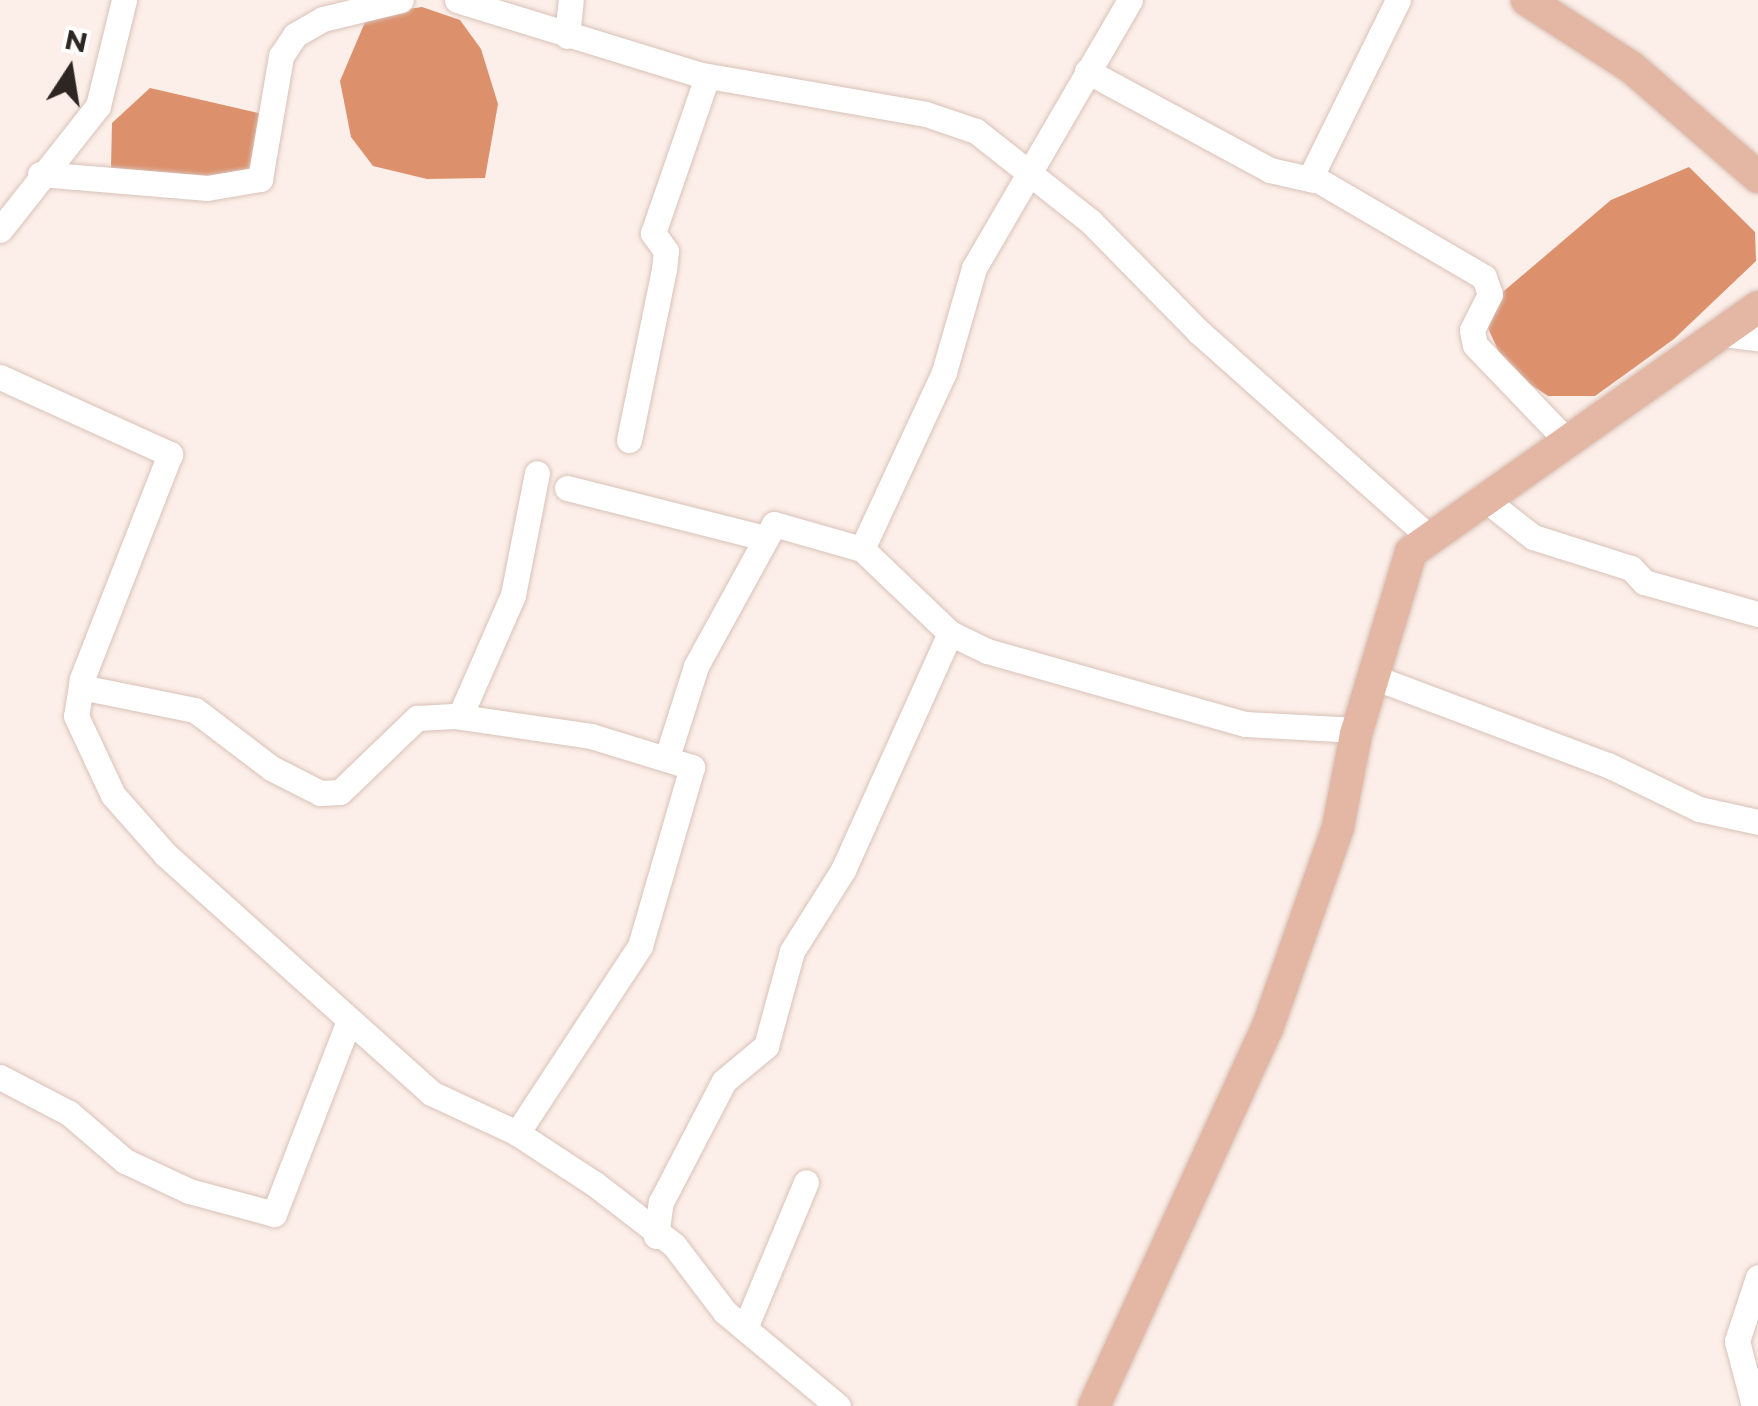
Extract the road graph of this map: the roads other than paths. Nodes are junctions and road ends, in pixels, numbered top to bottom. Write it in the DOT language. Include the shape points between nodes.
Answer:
graph roads {
  1 [pos="124,0"];
  2 [pos="401,0"];
  3 [pos="458,0"];
  4 [pos="571,0"];
  5 [pos="1130,0"];
  6 [pos="1398,0"];
  7 [pos="1527,0"];
  8 [pos="566,36"];
  9 [pos="1087,71"];
  10 [pos="708,76"];
  11 [pos="1755,166"];
  12 [pos="1029,168"];
  13 [pos="40,174"];
  14 [pos="1314,180"];
  15 [pos="0,230"];
  16 [pos="1758,308"];
  17 [pos="1722,334"];
  18 [pos="1758,338"];
  19 [pos="0,377"];
  20 [pos="1565,439"];
  21 [pos="629,440"];
  22 [pos="537,472"];
  23 [pos="567,488"];
  24 [pos="1482,496"];
  25 [pos="1427,535"];
  26 [pos="765,538"];
  27 [pos="862,549"];
  28 [pos="1758,614"];
  29 [pos="950,633"];
  30 [pos="1376,678"];
  31 [pos="81,687"];
  32 [pos="460,716"];
  33 [pos="1357,730"];
  34 [pos="668,754"];
  35 [pos="1758,822"];
  36 [pos="348,1023"];
  37 [pos="0,1077"];
  38 [pos="517,1133"];
  39 [pos="806,1182"];
  40 [pos="656,1236"];
  41 [pos="1758,1277"];
  42 [pos="744,1328"];
  43 [pos="838,1406"];
  44 [pos="1094,1406"];
  45 [pos="1754,1406"];
  1 -- 13 [label="street" via="98,106"];
  2 -- 13 [label="street" via="323,19 295,35 282,56 260,179 206,188"];
  3 -- 8 [label="street"];
  4 -- 8 [label="street"];
  5 -- 9 [label="street"];
  6 -- 14 [label="street" via="1318,154"];
  7 -- 11 [label="main road" via="1588,35"];
  8 -- 10 [label="street"];
  9 -- 12 [label="street"];
  9 -- 14 [label="street" via="1270,170"];
  10 -- 12 [label="street" via="950,119"];
  10 -- 21 [label="street" via="653,233 666,251 664,269"];
  12 -- 25 [label="street"];
  12 -- 27 [label="street" via="974,268 944,372"];
  13 -- 15 [label="street"];
  14 -- 20 [label="street" via="1484,277 1489,300 1472,330 1481,357"];
  16 -- 17 [label="main road"];
  17 -- 18 [label="street"];
  17 -- 20 [label="main road"];
  19 -- 31 [label="street" via="170,454"];
  20 -- 24 [label="main road"];
  22 -- 32 [label="street" via="513,594"];
  23 -- 26 [label="street"];
  24 -- 25 [label="main road"];
  24 -- 28 [label="street" via="1533,537 1631,568 1644,582"];
  25 -- 30 [label="main road" via="1399,581"];
  26 -- 27 [label="street" via="774,524 784,524"];
  26 -- 34 [label="street" via="696,666"];
  27 -- 29 [label="street"];
  29 -- 33 [label="street" via="1021,663 1245,724"];
  29 -- 40 [label="street" via="843,870 792,951 766,1046 724,1081 661,1202"];
  30 -- 33 [label="main road"];
  30 -- 35 [label="street" via="1608,764 1698,809"];
  31 -- 32 [label="street" via="195,710 271,768 320,793 340,792 417,718"];
  31 -- 36 [label="street" via="76,716 113,796 166,855"];
  32 -- 34 [label="street"];
  33 -- 44 [label="main road" via="1338,827 1267,1030"];
  34 -- 38 [label="street" via="692,767 692,785 640,946"];
  36 -- 37 [label="street" via="274,1214 189,1191 125,1161 69,1113"];
  36 -- 38 [label="street" via="431,1093"];
  38 -- 40 [label="street"];
  39 -- 42 [label="street"];
  40 -- 42 [label="street" via="674,1245"];
  41 -- 45 [label="street" via="1737,1341"];
  42 -- 43 [label="street"];
}
